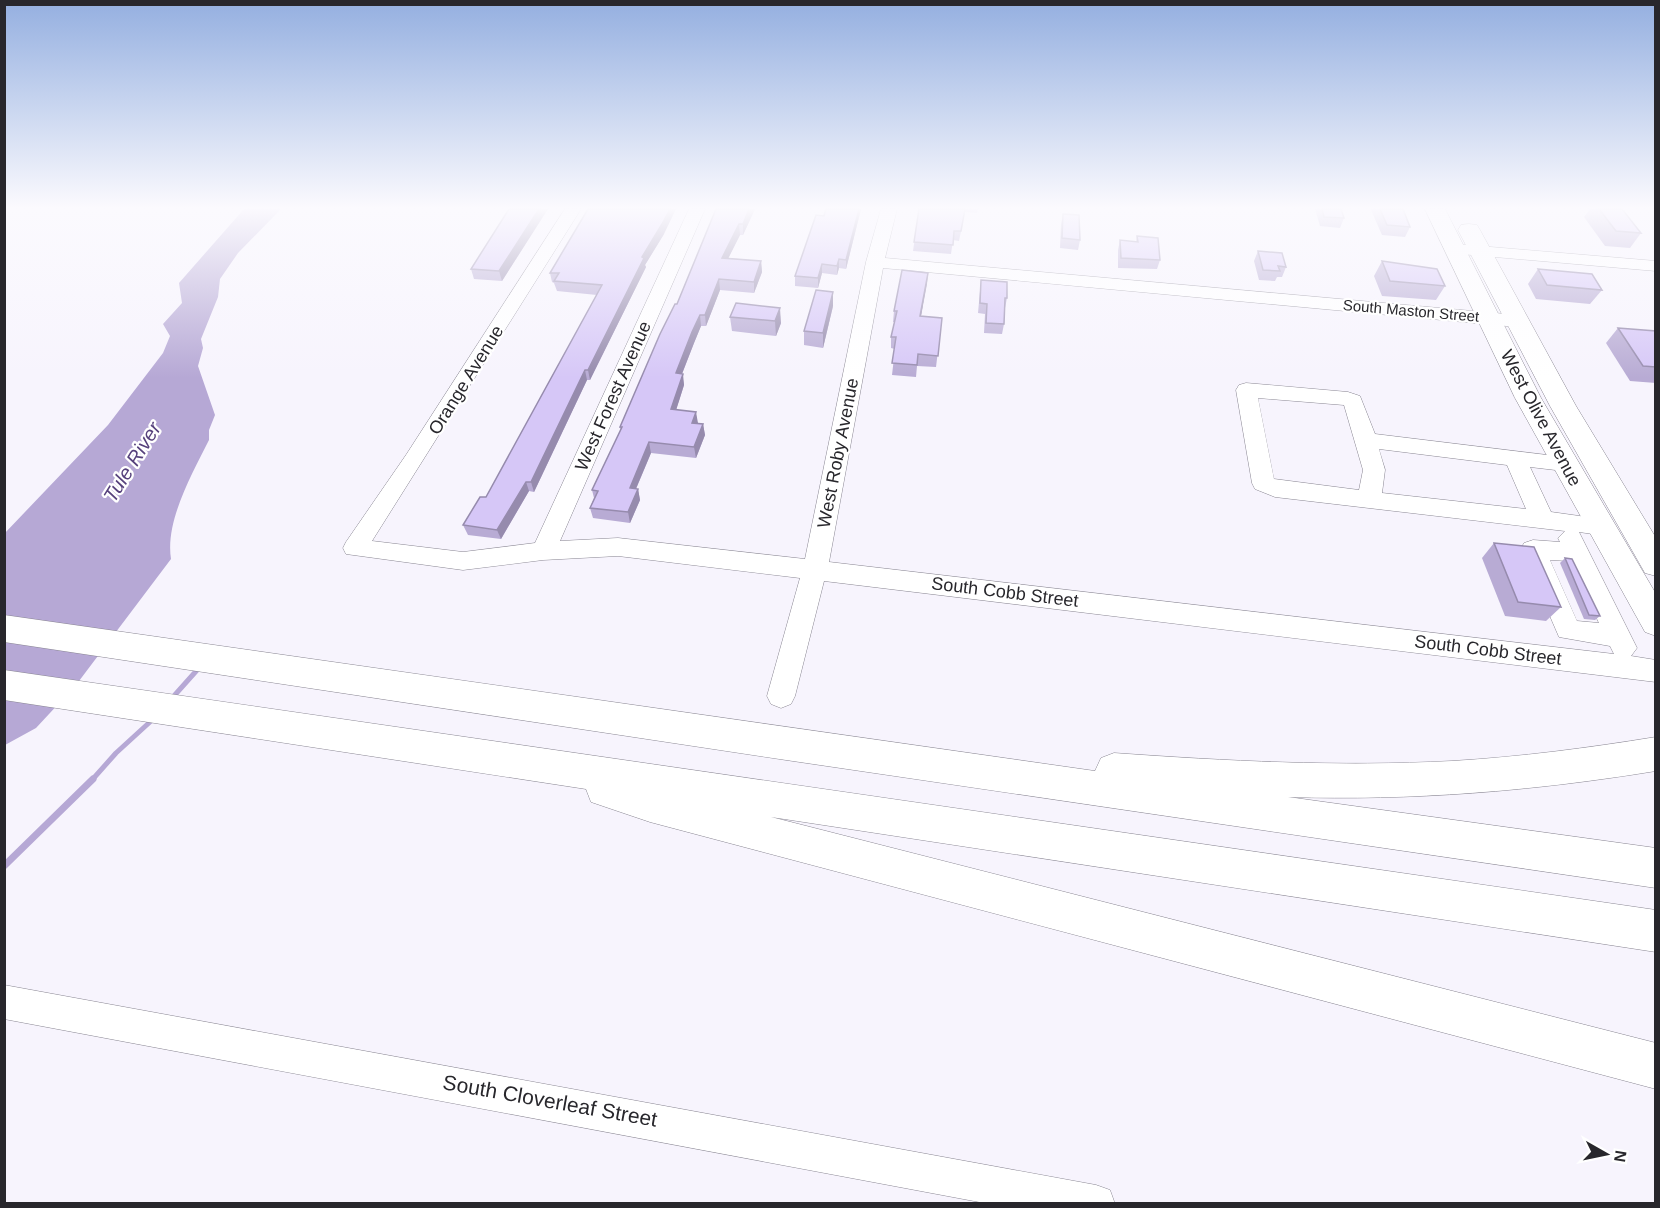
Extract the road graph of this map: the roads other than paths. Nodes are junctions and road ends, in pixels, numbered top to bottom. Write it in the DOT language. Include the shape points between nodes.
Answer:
graph roads {
  1 [pos="537,265"];
  2 [pos="672,265"];
  3 [pos="874,265"];
  4 [pos="911,265"];
  5 [pos="1472,265"];
  6 [pos="1478,265"];
  7 [pos="1489,319"];
  8 [pos="1517,321"];
  9 [pos="1366,441"];
  10 [pos="1515,458"];
  11 [pos="1564,463"];
  12 [pos="1369,499"];
  13 [pos="1595,518"];
  14 [pos="1552,520"];
  15 [pos="355,548"];
  16 [pos="543,551"];
  17 [pos="1578,554"];
  18 [pos="1656,565"];
  19 [pos="815,569"];
  20 [pos="1656,572"];
  21 [pos="1656,623"];
  22 [pos="4,628"];
  23 [pos="1617,636"];
  24 [pos="1644,670"];
  25 [pos="4,685"];
  26 [pos="781,696"];
  27 [pos="786,744"];
  28 [pos="1656,754"];
  29 [pos="506,759"];
  30 [pos="1656,868"];
  31 [pos="1656,931"];
  32 [pos="4,1002"];
  33 [pos="1656,1066"];
  34 [pos="1096,1203"];
  1 -- 15 [label="street, Orange Avenue"];
  2 -- 16 [label="street, West Forest Avenue"];
  3 -- 19 [label="street, West Roby Avenue"];
  4 -- 7 [label="street, South Maston Street"];
  5 -- 7 [label="main road, West Olive Avenue"];
  6 -- 8 [label="main road, West Olive Avenue"];
  7 -- 8 [label="street, South Maston Street"];
  7 -- 11 [label="main road, West Olive Avenue"];
  8 -- 18 [label="main road, West Olive Avenue"];
  9 -- 10 [label="street"];
  9 -- 12 [label="street" via="1374,470"];
  9 -- 12 [label="street" via="1353,401 1245,390 1263,483 1275,489"];
  10 -- 11 [label="street"];
  10 -- 14 [label="street"];
  11 -- 13 [label="main road, West Olive Avenue"];
  12 -- 14 [label="street"];
  13 -- 14 [label="street"];
  13 -- 20 [label="main road" via="1608,519 1637,561"];
  13 -- 21 [label="main road, West Olive Avenue"];
  14 -- 17 [label="street"];
  15 -- 16 [label="street, South Cobb Street" via="463,561"];
  16 -- 19 [label="street, South Cobb Street" via="618,546"];
  17 -- 23 [label="street"];
  17 -- 23 [label="street" via="1533,549 1568,630"];
  19 -- 24 [label="street, South Cobb Street"];
  19 -- 26 [label="street, West Roby Avenue"];
  22 -- 27 [label="highway"];
  23 -- 24 [label="street"];
  25 -- 29 [label="highway"];
  27 -- 28 [label="highway" via="932,752 1218,778 1336,783 1455,780"];
  27 -- 30 [label="highway"];
  29 -- 31 [label="highway"];
  29 -- 33 [label="highway" via="650,804"];
  32 -- 34 [label="street, South Cloverleaf Street"];
}
